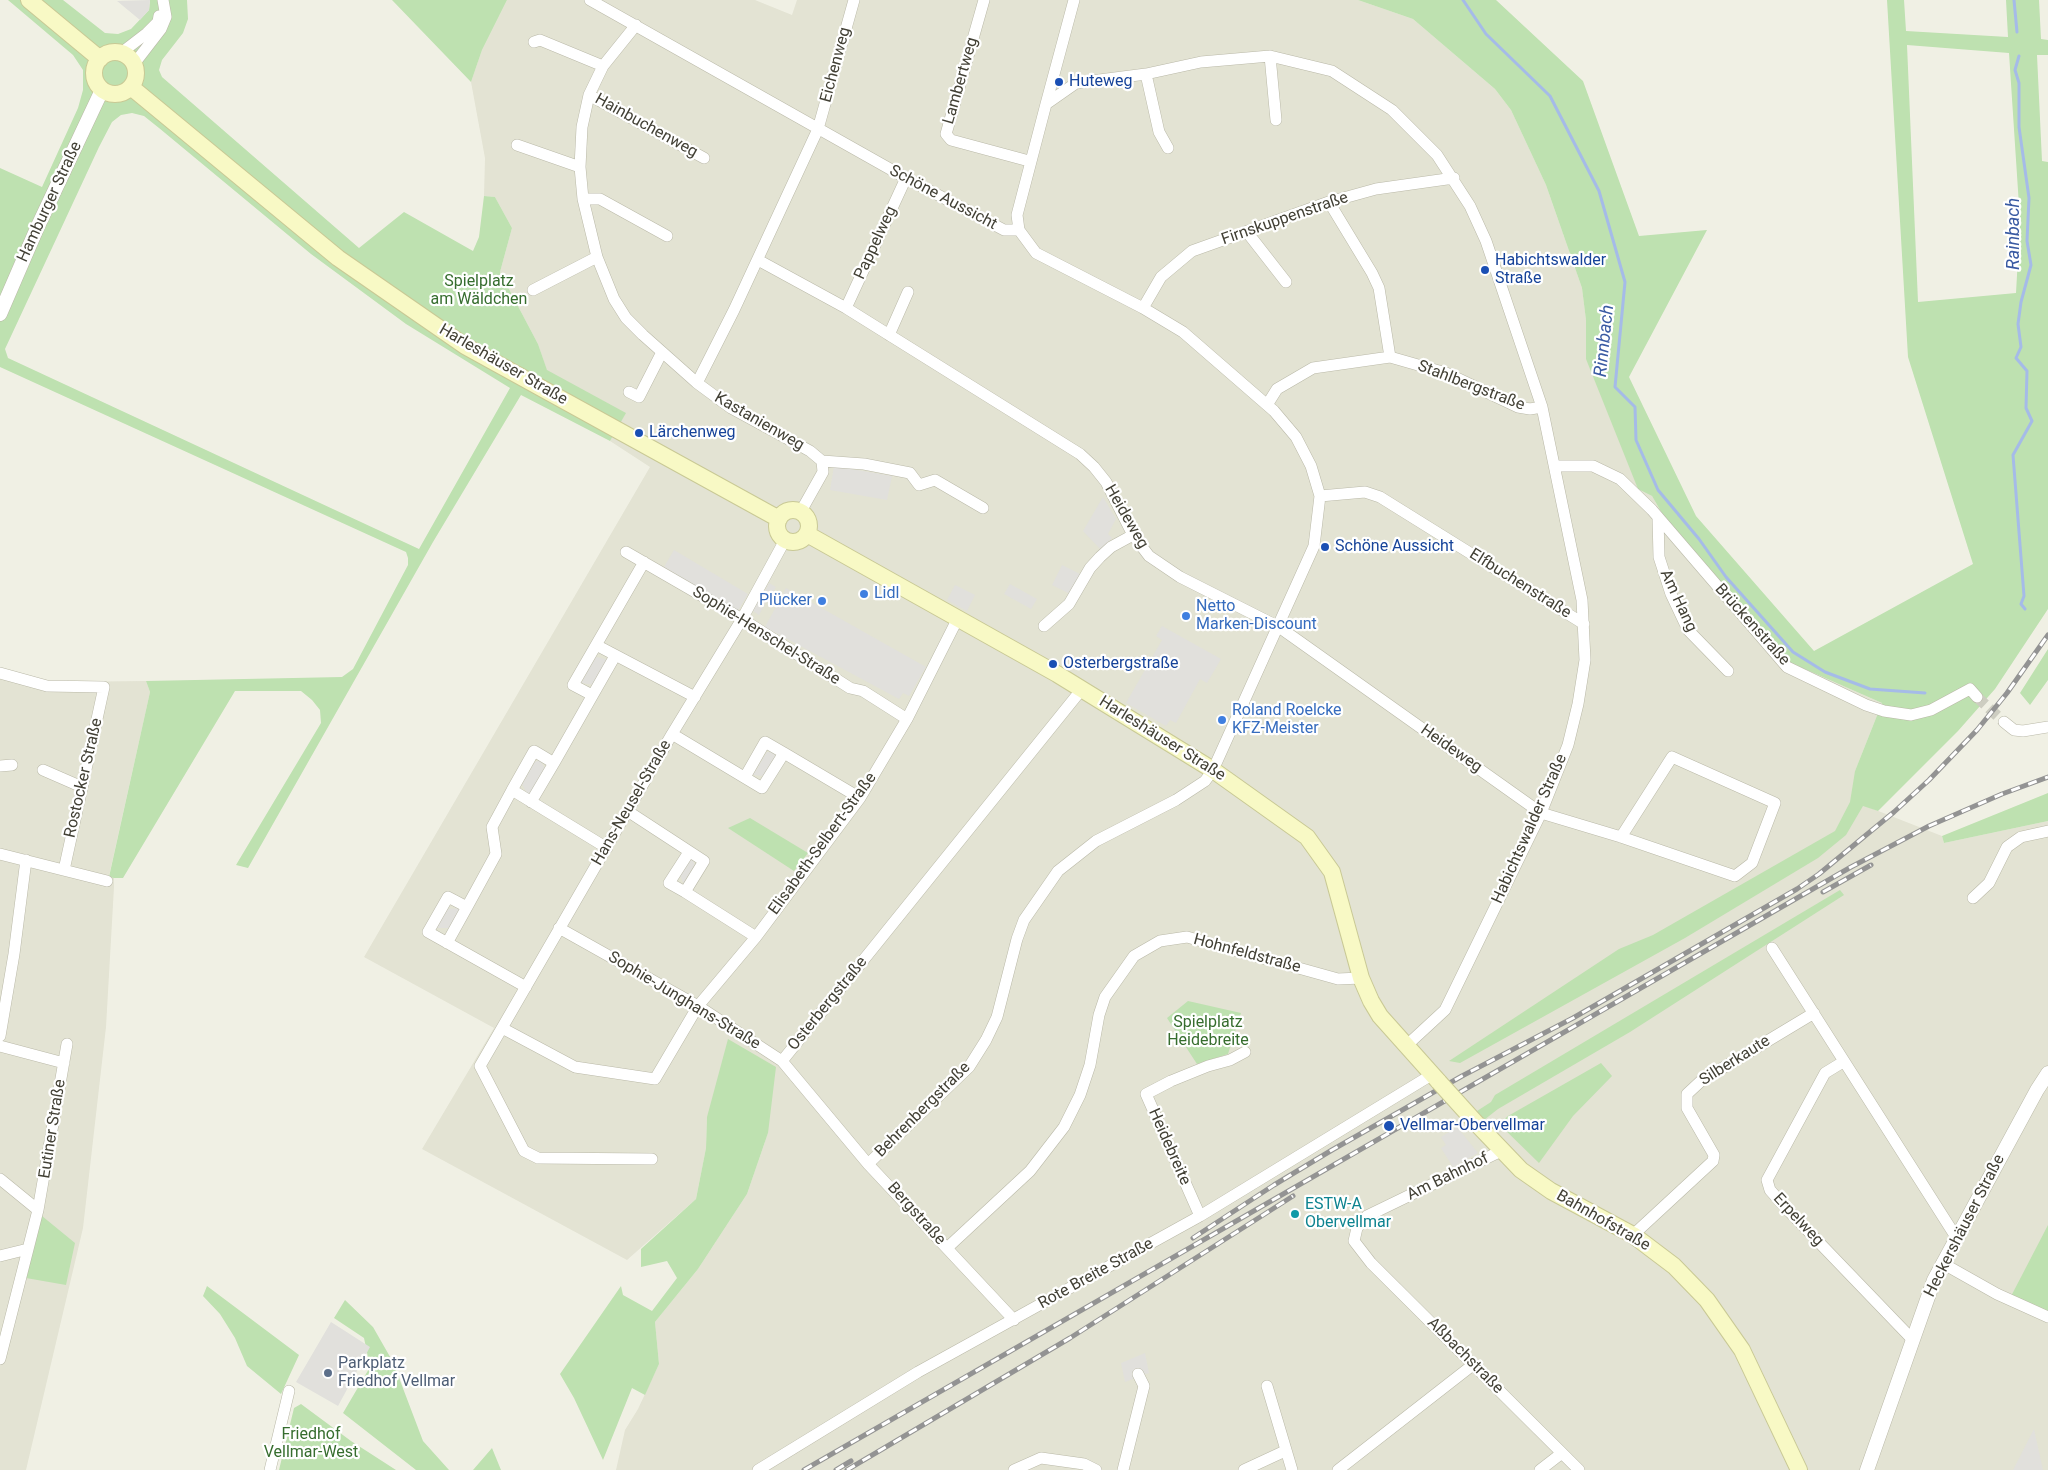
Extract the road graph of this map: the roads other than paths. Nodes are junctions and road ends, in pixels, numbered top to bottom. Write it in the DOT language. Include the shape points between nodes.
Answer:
graph roads {
  1 [pos="29,0"];
  2 [pos="162,0"];
  3 [pos="590,0"];
  4 [pos="854,0"];
  5 [pos="984,0"];
  6 [pos="1074,0"];
  7 [pos="636,25"];
  8 [pos="534,42"];
  9 [pos="1270,56"];
  10 [pos="100,58"];
  11 [pos="128,59"];
  12 [pos="603,66"];
  13 [pos="1146,74"];
  14 [pos="131,87"];
  15 [pos="102,90"];
  16 [pos="589,95"];
  17 [pos="1046,104"];
  18 [pos="1276,120"];
  19 [pos="818,129"];
  20 [pos="516,145"];
  21 [pos="1168,148"];
  22 [pos="704,158"];
  23 [pos="1029,161"];
  24 [pos="580,167"];
  25 [pos="906,178"];
  26 [pos="1454,178"];
  27 [pos="583,199"];
  28 [pos="1329,202"];
  29 [pos="1019,230"];
  30 [pos="1246,232"];
  31 [pos="667,236"];
  32 [pos="597,257"];
  33 [pos="758,260"];
  34 [pos="1286,282"];
  35 [pos="533,290"];
  36 [pos="908,292"];
  37 [pos="846,308"];
  38 [pos="1143,308"];
  39 [pos="0,314"];
  40 [pos="889,335"];
  41 [pos="662,352"];
  42 [pos="1390,357"];
  43 [pos="697,383"];
  44 [pos="629,392"];
  45 [pos="1267,405"];
  46 [pos="1542,407"];
  47 [pos="822,461"];
  48 [pos="1555,466"];
  49 [pos="1320,496"];
  50 [pos="983,508"];
  51 [pos="800,513"];
  52 [pos="780,517"];
  53 [pos="1658,517"];
  54 [pos="807,534"];
  55 [pos="1133,534"];
  56 [pos="785,540"];
  57 [pos="626,552"];
  58 [pos="644,562"];
  59 [pos="958,618"];
  60 [pos="742,619"];
  61 [pos="1584,624"];
  62 [pos="1044,626"];
  63 [pos="1278,627"];
  64 [pos="598,646"];
  65 [pos="615,656"];
  66 [pos="1728,671"];
  67 [pos="0,673"];
  68 [pos="1082,689"];
  69 [pos="592,695"];
  70 [pos="695,697"];
  71 [pos="1977,697"];
  72 [pos="906,719"];
  73 [pos="2004,722"];
  74 [pos="2048,727"];
  75 [pos="672,734"];
  76 [pos="784,753"];
  77 [pos="554,763"];
  78 [pos="43,770"];
  79 [pos="1213,770"];
  80 [pos="745,777"];
  81 [pos="82,787"];
  82 [pos="512,790"];
  83 [pos="860,798"];
  84 [pos="531,802"];
  85 [pos="629,812"];
  86 [pos="1541,813"];
  87 [pos="2048,831"];
  88 [pos="1621,837"];
  89 [pos="607,848"];
  90 [pos="689,852"];
  91 [pos="0,854"];
  92 [pos="26,860"];
  93 [pos="64,870"];
  94 [pos="107,881"];
  95 [pos="685,892"];
  96 [pos="1973,898"];
  97 [pos="467,907"];
  98 [pos="559,928"];
  99 [pos="756,937"];
  100 [pos="447,943"];
  101 [pos="1772,948"];
  102 [pos="1360,978"];
  103 [pos="526,987"];
  104 [pos="698,1006"];
  105 [pos="1814,1013"];
  106 [pos="502,1028"];
  107 [pos="0,1036"];
  108 [pos="67,1044"];
  109 [pos="0,1046"];
  110 [pos="1406,1046"];
  111 [pos="1245,1052"];
  112 [pos="782,1061"];
  113 [pos="1843,1062"];
  114 [pos="64,1063"];
  115 [pos="2048,1073"];
  116 [pos="1436,1078"];
  117 [pos="1500,1151"];
  118 [pos="652,1159"];
  119 [pos="868,1164"];
  120 [pos="0,1179"];
  121 [pos="38,1210"];
  122 [pos="1200,1216"];
  123 [pos="1633,1235"];
  124 [pos="1956,1237"];
  125 [pos="1354,1241"];
  126 [pos="947,1248"];
  127 [pos="28,1249"];
  128 [pos="0,1256"];
  129 [pos="1942,1264"];
  130 [pos="2048,1317"];
  131 [pos="1014,1320"];
  132 [pos="1912,1339"];
  133 [pos="0,1359"];
  134 [pos="1474,1364"];
  135 [pos="1138,1374"];
  136 [pos="1267,1386"];
  137 [pos="289,1391"];
  138 [pos="1285,1450"];
  139 [pos="1562,1453"];
  140 [pos="270,1470"];
  141 [pos="758,1470"];
  142 [pos="1014,1470"];
  143 [pos="1096,1470"];
  144 [pos="1124,1470"];
  145 [pos="1244,1470"];
  146 [pos="1292,1470"];
  147 [pos="1338,1470"];
  148 [pos="1540,1470"];
  149 [pos="1579,1470"];
  150 [pos="1799,1470"];
  151 [pos="1867,1470"];
  1 -- 10 [label="main road"];
  2 -- 11 [label="street" via="158,22"];
  2 -- 11 [label="street" via="166,17 161,28"];
  3 -- 7 [label="street, Schöne Aussicht"];
  4 -- 19 [label="street, Eichenweg"];
  5 -- 23 [label="street, Lambertweg" via="946,134 951,140"];
  6 -- 17 [label="street"];
  7 -- 12 [label="street, Kastanienweg"];
  7 -- 19 [label="street, Schöne Aussicht"];
  8 -- 12 [label="street" via="540,40"];
  9 -- 13 [label="street, Habichtswalder Straße" via="1201,62"];
  9 -- 18 [label="street"];
  9 -- 26 [label="street, Habichtswalder Straße" via="1332,71 1392,110 1437,154"];
  10 -- 11 [label="main road" via="110,53"];
  10 -- 15 [label="main road" via="94,75"];
  11 -- 14 [label="main road" via="136,76"];
  12 -- 16 [label="street, Kastanienweg"];
  13 -- 17 [label="street, Habichtswalder Straße" via="1076,83"];
  13 -- 21 [label="street" via="1159,132"];
  14 -- 15 [label="main road" via="114,94"];
  14 -- 52 [label="main road, Harleshäuser Straße" via="338,258 464,346"];
  15 -- 39 [label="street, Hamburger Straße"];
  16 -- 22 [label="street, Hainbuchenweg"];
  16 -- 24 [label="street, Kastanienweg" via="582,127"];
  17 -- 23 [label="street"];
  19 -- 25 [label="street, Schöne Aussicht"];
  19 -- 33 [label="street"];
  20 -- 24 [label="street"];
  23 -- 29 [label="street" via="1017,215"];
  24 -- 27 [label="street, Kastanienweg"];
  25 -- 29 [label="street, Schöne Aussicht" via="1004,230"];
  25 -- 37 [label="street, Pappelweg"];
  26 -- 28 [label="street, Firnskuppenstraße" via="1376,189"];
  26 -- 46 [label="street, Habichtswalder Straße" via="1486,241"];
  27 -- 31 [label="street" via="600,199"];
  27 -- 32 [label="street, Kastanienweg"];
  28 -- 30 [label="street, Firnskuppenstraße"];
  28 -- 42 [label="street" via="1379,288"];
  29 -- 38 [label="street, Schöne Aussicht" via="1036,253"];
  30 -- 34 [label="street"];
  30 -- 38 [label="street, Firnskuppenstraße" via="1192,251 1161,277"];
  32 -- 35 [label="street"];
  32 -- 41 [label="street, Kastanienweg" via="614,299 626,318"];
  33 -- 37 [label="street, Heideweg"];
  33 -- 43 [label="street, Kastanienweg"];
  36 -- 40 [label="street"];
  37 -- 40 [label="street, Heideweg"];
  38 -- 45 [label="street, Schöne Aussicht" via="1183,332"];
  40 -- 55 [label="street, Heideweg" via="1080,454 1106,482"];
  41 -- 43 [label="street, Kastanienweg"];
  41 -- 44 [label="street" via="639,397"];
  42 -- 45 [label="street, Stahlbergstraße" via="1312,368 1278,389"];
  42 -- 46 [label="street, Stahlbergstraße" via="1446,373 1518,407"];
  43 -- 47 [label="street, Kastanienweg" via="730,408"];
  45 -- 49 [label="street, Schöne Aussicht" via="1296,437 1311,466"];
  46 -- 48 [label="street, Habichtswalder Straße"];
  47 -- 50 [label="street, Kastanienweg" via="864,464 910,473 919,485 935,480"];
  47 -- 51 [label="street, Kastanienweg" via="823,472"];
  48 -- 53 [label="street, Brückenstraße" via="1593,466 1620,479"];
  48 -- 61 [label="street, Habichtswalder Straße"];
  49 -- 61 [label="street, Elfbuchenstraße" via="1365,492 1380,497"];
  49 -- 63 [label="street, Schöne Aussicht" via="1314,546"];
  51 -- 52 [label="main road" via="792,511"];
  51 -- 54 [label="main road" via="808,522"];
  52 -- 56 [label="main road" via="778,531"];
  53 -- 66 [label="street, Am Hang" via="1659,557 1671,594 1688,630"];
  53 -- 71 [label="street, Brückenstraße" via="1787,667 1884,712 1911,715 1931,710 1970,689"];
  54 -- 56 [label="main road" via="797,542"];
  54 -- 59 [label="main road, Harleshäuser Straße"];
  55 -- 62 [label="street" via="1111,546 1100,557 1069,604"];
  55 -- 63 [label="street, Heideweg" via="1149,556 1180,577"];
  56 -- 60 [label="street, Hans-Neusel-Straße"];
  57 -- 58 [label="street, Sophie-Henschel-Straße"];
  58 -- 60 [label="street, Sophie-Henschel-Straße"];
  58 -- 64 [label="street"];
  59 -- 68 [label="main road, Harleshäuser Straße"];
  59 -- 72 [label="street, Elisabeth-Selbert-Straße"];
  60 -- 70 [label="street, Hans-Neusel-Straße"];
  60 -- 72 [label="street, Sophie-Henschel-Straße" via="850,688 862,691"];
  61 -- 86 [label="street, Habichtswalder Straße" via="1585,660 1578,704 1568,745"];
  63 -- 79 [label="street, Schöne Aussicht"];
  63 -- 86 [label="street, Heideweg"];
  64 -- 65 [label="street"];
  64 -- 69 [label="street" via="573,685"];
  65 -- 69 [label="street"];
  65 -- 70 [label="street"];
  67 -- 81 [label="street, Rostocker Straße" via="47,686 104,687"];
  68 -- 79 [label="main road, Harleshäuser Straße"];
  68 -- 112 [label="street, Osterbergstraße"];
  69 -- 77 [label="street"];
  70 -- 75 [label="street, Hans-Neusel-Straße"];
  72 -- 83 [label="street, Elisabeth-Selbert-Straße"];
  73 -- 74 [label="street" via="2023,732"];
  75 -- 80 [label="street"];
  75 -- 85 [label="street, Hans-Neusel-Straße"];
  76 -- 80 [label="street" via="762,788"];
  76 -- 80 [label="street" via="766,742"];
  76 -- 83 [label="street"];
  77 -- 82 [label="street" via="534,751"];
  77 -- 84 [label="street"];
  78 -- 81 [label="street"];
  79 -- 102 [label="main road, Harleshäuser Straße" via="1307,837 1322,855 1332,872"];
  79 -- 119 [label="street, Behrenbergstraße" via="1205,782 1096,841 1058,872 1024,920 1016,939 997,1016 969,1067"];
  81 -- 93 [label="street, Rostocker Straße"];
  82 -- 84 [label="street"];
  82 -- 97 [label="street" via="492,827 496,854"];
  83 -- 99 [label="street, Elisabeth-Selbert-Straße"];
  84 -- 89 [label="street"];
  85 -- 89 [label="street, Hans-Neusel-Straße"];
  85 -- 90 [label="street"];
  86 -- 88 [label="street, Heideweg"];
  86 -- 110 [label="street, Habichtswalder Straße" via="1446,1010"];
  87 -- 96 [label="street" via="2021,837 2007,847 1989,883"];
  88 -- 88 [label="street, Heideweg" via="1735,876 1752,863 1775,803 1672,756"];
  89 -- 98 [label="street, Hans-Neusel-Straße"];
  90 -- 95 [label="street" via="704,861"];
  90 -- 95 [label="street" via="669,883"];
  91 -- 92 [label="street"];
  92 -- 93 [label="street"];
  92 -- 107 [label="street"];
  93 -- 94 [label="street"];
  95 -- 99 [label="street"];
  97 -- 100 [label="street"];
  97 -- 100 [label="street" via="448,897 428,932"];
  98 -- 103 [label="street, Hans-Neusel-Straße"];
  98 -- 104 [label="street, Sophie-Junghans-Straße"];
  99 -- 104 [label="street, Elisabeth-Selbert-Straße"];
  100 -- 103 [label="street"];
  101 -- 105 [label="street"];
  102 -- 110 [label="main road, Harleshäuser Straße" via="1380,1016"];
  102 -- 126 [label="street, Hohnfeldstraße" via="1338,979 1188,937 1160,941 1134,956 1105,997 1090,1066 1080,1096 1064,1127 1030,1171"];
  103 -- 106 [label="street, Hans-Neusel-Straße"];
  104 -- 106 [label="street, Elisabeth-Selbert-Straße" via="655,1079 575,1067"];
  104 -- 112 [label="street, Sophie-Junghans-Straße"];
  105 -- 113 [label="street"];
  105 -- 123 [label="street, Silberkaute" via="1701,1080 1687,1094 1687,1108 1714,1155 1713,1161"];
  106 -- 118 [label="street, Hans-Neusel-Straße" via="480,1066 524,1151 538,1158"];
  108 -- 114 [label="street, Eutiner Straße"];
  109 -- 114 [label="street, Eutiner Straße"];
  110 -- 116 [label="main road, Bahnhofstraße"];
  111 -- 122 [label="street, Heidebreite" via="1146,1094"];
  112 -- 119 [label="street, Bergstraße"];
  113 -- 124 [label="street"];
  113 -- 132 [label="street, Erpelweg" via="1825,1073 1767,1180 1770,1190 1784,1207"];
  114 -- 121 [label="street, Eutiner Straße"];
  115 -- 124 [label="street, Heckershäuser Straße"];
  116 -- 117 [label="main road, Bahnhofstraße, bridge"];
  116 -- 122 [label="street, Rote Breite Straße"];
  117 -- 123 [label="main road, Bahnhofstraße" via="1551,1190"];
  117 -- 125 [label="street, Am Bahnhof" via="1367,1216 1357,1228"];
  119 -- 126 [label="street, Bergstraße"];
  120 -- 121 [label="street"];
  121 -- 127 [label="street, Eutiner Straße"];
  122 -- 131 [label="street, Rote Breite Straße"];
  123 -- 150 [label="main road, Bahnhofstraße" via="1674,1266 1707,1300 1742,1350"];
  124 -- 129 [label="street, Heckershäuser Straße"];
  125 -- 134 [label="street, Aßbachstraße" via="1371,1263"];
  126 -- 131 [label="street, Bergstraße"];
  127 -- 128 [label="street"];
  127 -- 133 [label="street, Eutiner Straße"];
  129 -- 130 [label="street"];
  129 -- 132 [label="street, Heckershäuser Straße"];
  131 -- 141 [label="street, Rote Breite Straße" via="918,1372"];
  132 -- 151 [label="street, Heckershäuser Straße"];
  134 -- 139 [label="street, Aßbachstraße"];
  134 -- 147 [label="street"];
  135 -- 144 [label="street" via="1144,1386"];
  136 -- 138 [label="street"];
  137 -- 140 [label="street"];
  138 -- 145 [label="street"];
  138 -- 146 [label="street"];
  139 -- 148 [label="street"];
  139 -- 149 [label="street, Aßbachstraße"];
  142 -- 143 [label="street" via="1041,1458 1084,1464"];
}
